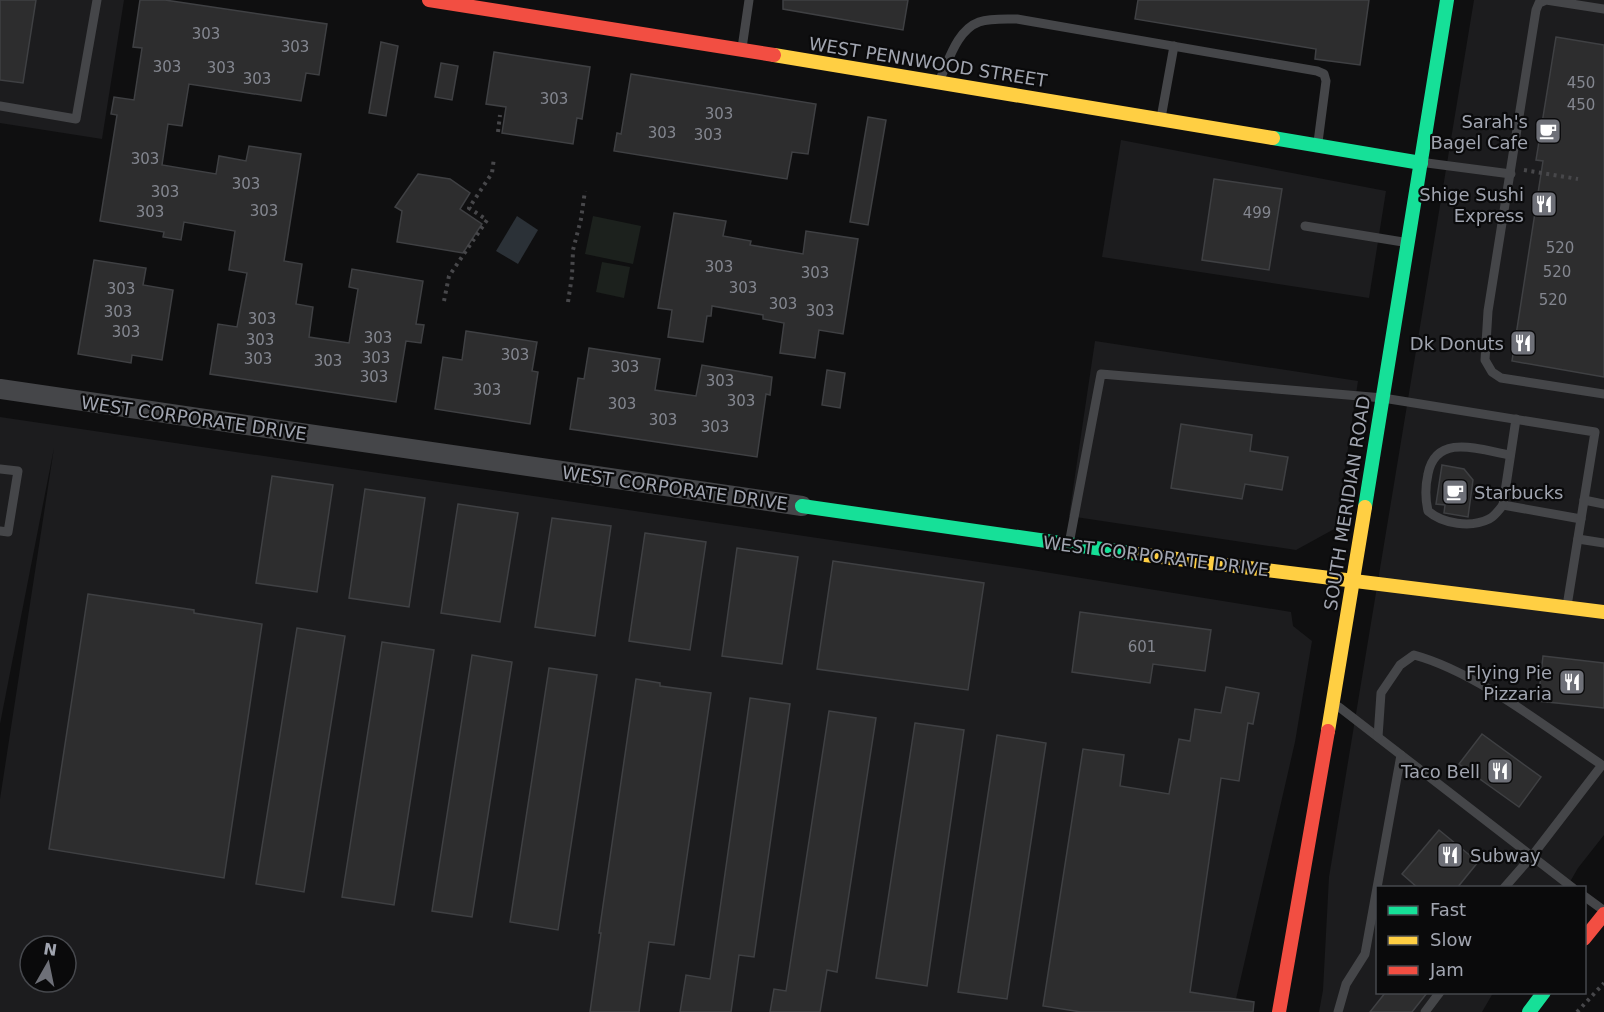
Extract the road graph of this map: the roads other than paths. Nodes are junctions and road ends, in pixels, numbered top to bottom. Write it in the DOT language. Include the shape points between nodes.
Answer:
graph roads {
  1 [pos="97,0"];
  2 [pos="429,0"];
  3 [pos="749,0"];
  4 [pos="1447,0"];
  5 [pos="1604,9"];
  6 [pos="1174,46"];
  7 [pos="742,50"];
  8 [pos="939,81"];
  9 [pos="0,106"];
  10 [pos="1161,119"];
  11 [pos="1317,145"];
  12 [pos="1421,163"];
  13 [pos="1511,171"];
  14 [pos="1305,226"];
  15 [pos="1408,242"];
  16 [pos="0,388"];
  17 [pos="1604,394"];
  18 [pos="1383,398"];
  19 [pos="1516,419"];
  20 [pos="1601,428"];
  21 [pos="1510,455"];
  22 [pos="0,469"];
  23 [pos="1584,500"];
  24 [pos="1604,504"];
  25 [pos="1503,505"];
  26 [pos="801,506"];
  27 [pos="1581,519"];
  28 [pos="0,531"];
  29 [pos="1578,539"];
  30 [pos="1604,543"];
  31 [pos="1068,546"];
  32 [pos="1351,581"];
  33 [pos="1567,607"];
  34 [pos="1604,612"];
  35 [pos="1333,702"];
  36 [pos="1378,737"];
  37 [pos="1401,755"];
  38 [pos="1532,856"];
  39 [pos="1379,886"];
  40 [pos="1506,886"];
  41 [pos="1570,886"];
  42 [pos="1586,898"];
  43 [pos="1376,905"];
  44 [pos="1604,912"];
  45 [pos="1586,936"];
  46 [pos="1439,994"];
  47 [pos="1543,994"];
  48 [pos="1279,1012"];
  49 [pos="1338,1012"];
  50 [pos="1425,1012"];
  51 [pos="1529,1012"];
  1 -- 9 [label="lane" via="76,119"];
  2 -- 7 [label="street, WEST PENNWOOD STREET"];
  3 -- 7 [label="lane"];
  4 -- 12 [label="street, SOUTH MERIDIAN ROAD"];
  5 -- 13 [label="lane" via="1546,0 1539,3"];
  6 -- 8 [label="lane" via="1017,19 994,19 978,22 956,43"];
  6 -- 10 [label="lane"];
  6 -- 11 [label="lane" via="1324,74"];
  7 -- 8 [label="street, WEST PENNWOOD STREET"];
  8 -- 10 [label="street, WEST PENNWOOD STREET"];
  10 -- 11 [label="street, WEST PENNWOOD STREET"];
  11 -- 12 [label="street, WEST PENNWOOD STREET"];
  12 -- 13 [label="lane"];
  12 -- 15 [label="street, SOUTH MERIDIAN ROAD"];
  13 -- 17 [label="lane" via="1488,311 1485,360 1501,378"];
  14 -- 15 [label="lane"];
  15 -- 18 [label="street, SOUTH MERIDIAN ROAD"];
  16 -- 26 [label="street, WEST CORPORATE DRIVE"];
  18 -- 19 [label="lane"];
  18 -- 31 [label="lane" via="1101,374"];
  18 -- 32 [label="street, SOUTH MERIDIAN ROAD"];
  19 -- 20 [label="lane"];
  19 -- 21 [label="lane"];
  20 -- 23 [label="lane"];
  21 -- 25 [label="lane"];
  21 -- 25 [label="lane" via="1447,448 1434,458 1426,481 1428,511 1446,521 1468,524 1490,519"];
  22 -- 28 [label="lane" via="18,471 8,532"];
  23 -- 24 [label="lane"];
  23 -- 27 [label="lane"];
  25 -- 27 [label="lane"];
  26 -- 31 [label="street, WEST CORPORATE DRIVE"];
  27 -- 29 [label="lane"];
  29 -- 30 [label="lane"];
  29 -- 33 [label="lane"];
  31 -- 32 [label="street, WEST CORPORATE DRIVE"];
  32 -- 33 [label="street, WEST CORPORATE DRIVE"];
  32 -- 35 [label="street, SOUTH MERIDIAN ROAD"];
  33 -- 34 [label="street, WEST CORPORATE DRIVE"];
  35 -- 36 [label="lane"];
  35 -- 48 [label="street, SOUTH MERIDIAN ROAD"];
  36 -- 37 [label="lane"];
  36 -- 38 [label="lane" via="1382,693 1400,665 1414,655 1485,687 1602,765"];
  37 -- 38 [label="lane"];
  37 -- 39 [label="lane"];
  38 -- 40 [label="lane"];
  38 -- 41 [label="lane"];
  42 -- 44 [label="lane"];
  43 -- 49 [label="lane" via="1365,954 1346,984"];
  44 -- 45 [label="street"];
  46 -- 50 [label="lane"];
  47 -- 51 [label="street"];
}
